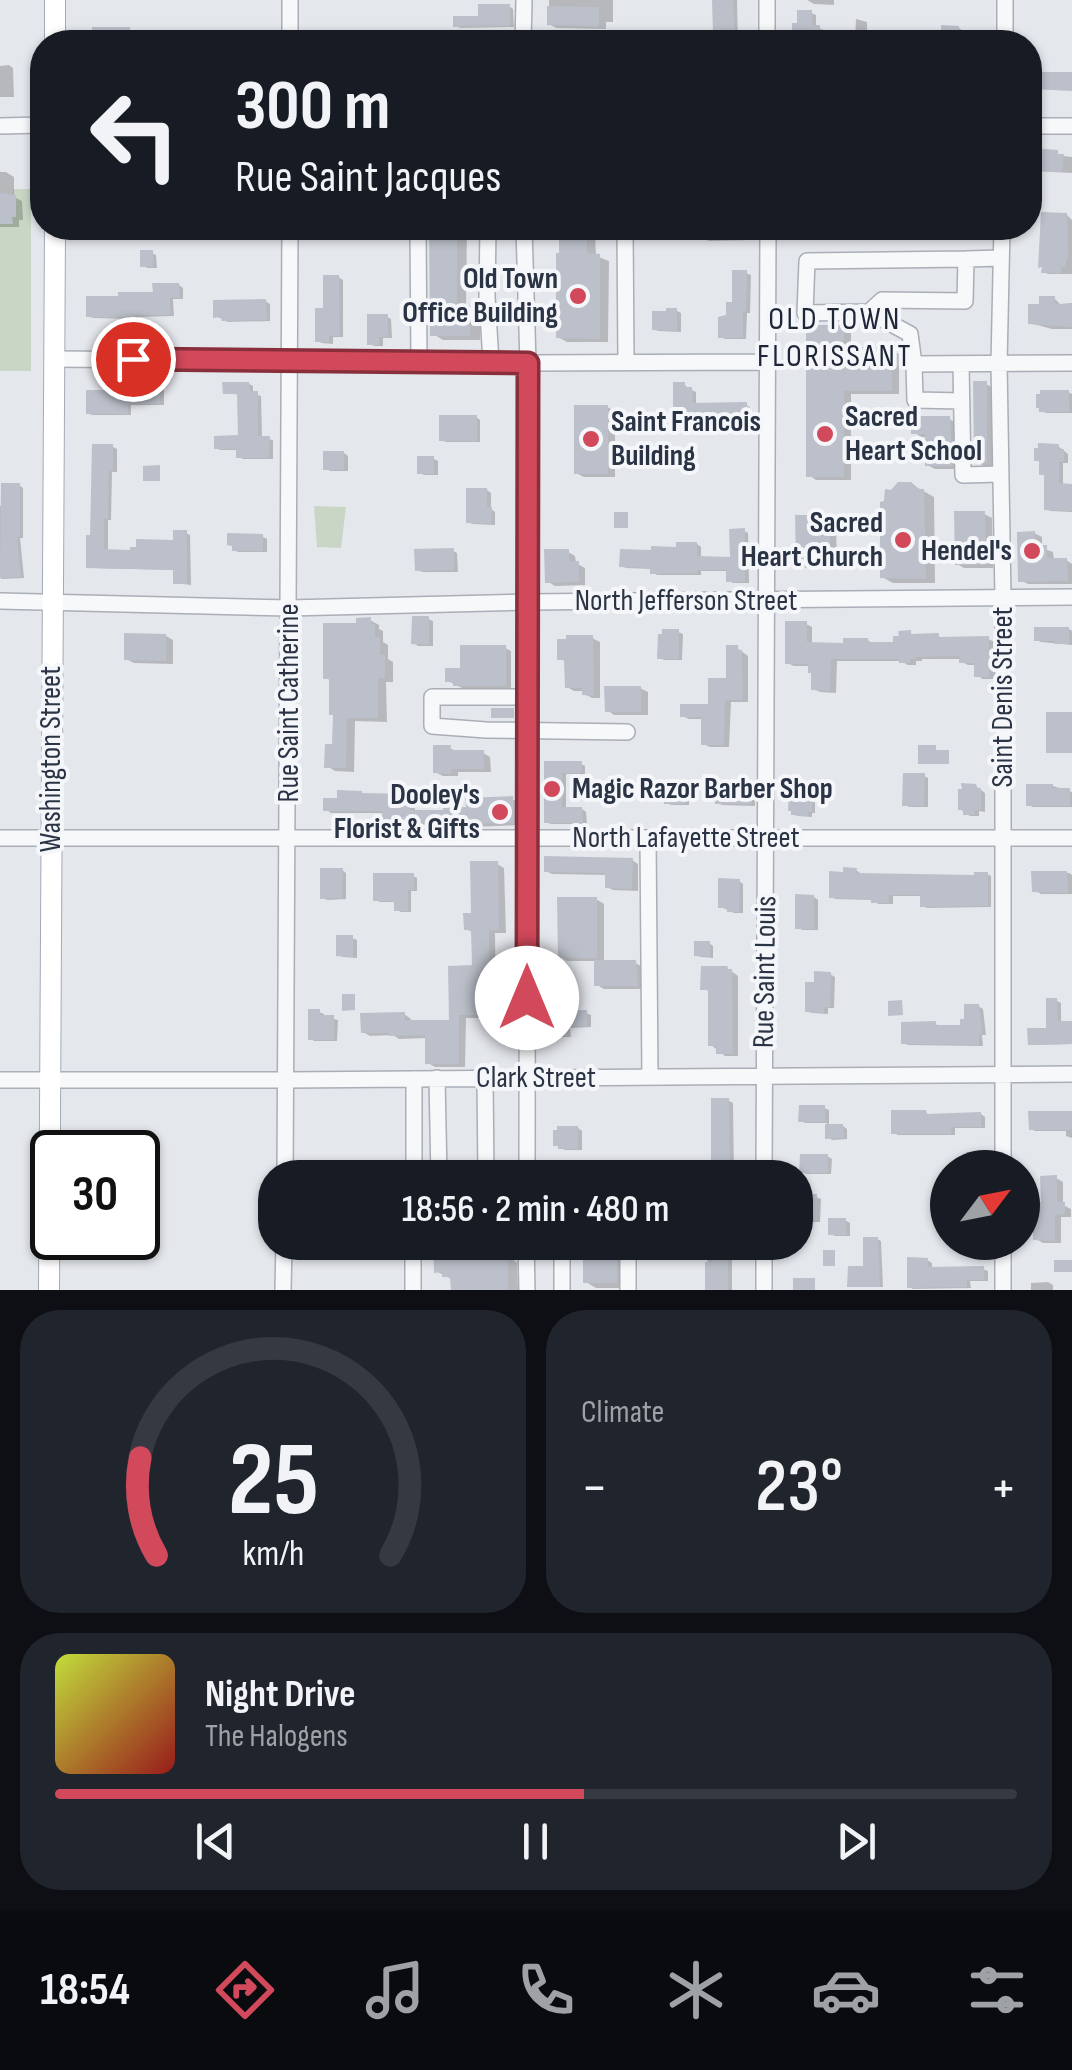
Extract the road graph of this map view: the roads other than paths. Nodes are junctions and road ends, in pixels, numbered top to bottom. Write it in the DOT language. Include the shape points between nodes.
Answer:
graph roads {
  1 [pos="55,0"];
  2 [pos="290,0"];
  3 [pos="524,0"];
  4 [pos="767,0"];
  5 [pos="1004,0"];
  6 [pos="55,30"];
  7 [pos="290,30"];
  8 [pos="523,30"];
  9 [pos="768,30"];
  10 [pos="1004,30"];
  11 [pos="30,125"];
  12 [pos="0,126"];
  13 [pos="1042,126"];
  14 [pos="1072,126"];
  15 [pos="54,240"];
  16 [pos="290,240"];
  17 [pos="418,240"];
  18 [pos="488,240"];
  19 [pos="524,240"];
  20 [pos="624,240"];
  21 [pos="768,240"];
  22 [pos="1002,240"];
  23 [pos="1002,258"];
  24 [pos="966,259"];
  25 [pos="869,312"];
  26 [pos="54,359"];
  27 [pos="291,361"];
  28 [pos="419,362"];
  29 [pos="490,362"];
  30 [pos="626,362"];
  31 [pos="768,362"];
  32 [pos="528,363"];
  33 [pos="1072,363"];
  34 [pos="914,364"];
  35 [pos="961,364"];
  36 [pos="999,364"];
  37 [pos="962,402"];
  38 [pos="1001,474"];
  39 [pos="1003,598"];
  40 [pos="1072,598"];
  41 [pos="768,600"];
  42 [pos="0,601"];
  43 [pos="52,601"];
  44 [pos="527,602"];
  45 [pos="289,608"];
  46 [pos="527,697"];
  47 [pos="526,731"];
  48 [pos="628,732"];
  49 [pos="0,838"];
  50 [pos="51,838"];
  51 [pos="526,838"];
  52 [pos="648,838"];
  53 [pos="767,838"];
  54 [pos="1004,838"];
  55 [pos="1072,838"];
  56 [pos="288,839"];
  57 [pos="1002,1074"];
  58 [pos="1072,1074"];
  59 [pos="764,1077"];
  60 [pos="437,1078"];
  61 [pos="485,1078"];
  62 [pos="528,1078"];
  63 [pos="650,1078"];
  64 [pos="414,1079"];
  65 [pos="0,1080"];
  66 [pos="50,1080"];
  67 [pos="287,1080"];
  68 [pos="1002,1150"];
  69 [pos="286,1160"];
  70 [pos="414,1160"];
  71 [pos="439,1160"];
  72 [pos="486,1160"];
  73 [pos="527,1160"];
  74 [pos="764,1160"];
  75 [pos="284,1260"];
  76 [pos="414,1260"];
  77 [pos="526,1260"];
  78 [pos="562,1260"];
  79 [pos="628,1260"];
  80 [pos="764,1260"];
  81 [pos="1003,1260"];
  82 [pos="49,1290"];
  83 [pos="283,1290"];
  84 [pos="413,1290"];
  85 [pos="526,1290"];
  86 [pos="562,1290"];
  87 [pos="628,1290"];
  88 [pos="764,1290"];
  89 [pos="1004,1290"];
  1 -- 6 [label="main road"];
  2 -- 7 [label="street"];
  3 -- 8 [label="street"];
  4 -- 9 [label="street"];
  5 -- 10 [label="street"];
  11 -- 12 [label="street"];
  13 -- 14 [label="street"];
  15 -- 26 [label="main road, Washington Street"];
  16 -- 27 [label="street, Rue Saint Catherine"];
  17 -- 28 [label="street"];
  18 -- 29 [label="street"];
  19 -- 32 [label="street"];
  20 -- 30 [label="street"];
  21 -- 31 [label="street, Rue Saint Louis"];
  22 -- 23 [label="street, Saint Denis Street"];
  23 -- 24 [label="street"];
  23 -- 36 [label="street, Saint Denis Street"];
  24 -- 25 [label="street" via="965,301 882,300"];
  24 -- 25 [label="street" via="807,261 805,313"];
  25 -- 34 [label="street" via="910,334"];
  26 -- 27 [label="street"];
  26 -- 43 [label="main road, Washington Street"];
  27 -- 28 [label="street"];
  27 -- 45 [label="street, Rue Saint Catherine"];
  28 -- 29 [label="street"];
  29 -- 32 [label="street"];
  30 -- 31 [label="street"];
  30 -- 32 [label="street"];
  31 -- 41 [label="street, Rue Saint Louis"];
  32 -- 44 [label="street"];
  33 -- 36 [label="street"];
  34 -- 35 [label="street"];
  34 -- 37 [label="street" via="915,400"];
  35 -- 36 [label="street"];
  35 -- 37 [label="street"];
  36 -- 38 [label="street, Saint Denis Street"];
  37 -- 38 [label="street" via="963,475"];
  38 -- 39 [label="street, Saint Denis Street"];
  39 -- 40 [label="street, North Jefferson Street"];
  39 -- 41 [label="street, North Jefferson Street"];
  39 -- 54 [label="street, Saint Denis Street"];
  41 -- 44 [label="street, North Jefferson Street"];
  41 -- 53 [label="street, Rue Saint Louis"];
  42 -- 43 [label="street, North Jefferson Street"];
  43 -- 45 [label="street, North Jefferson Street"];
  43 -- 50 [label="main road, Washington Street"];
  44 -- 45 [label="street, North Jefferson Street"];
  44 -- 46 [label="street"];
  45 -- 56 [label="street, Rue Saint Catherine"];
  46 -- 47 [label="street"];
  46 -- 47 [label="street" via="432,697 432,726"];
  47 -- 48 [label="street"];
  47 -- 51 [label="street"];
  49 -- 50 [label="street, North Lafayette Street"];
  50 -- 56 [label="street, North Lafayette Street"];
  50 -- 66 [label="main road, Washington Street"];
  51 -- 52 [label="street, North Lafayette Street"];
  51 -- 56 [label="street, North Lafayette Street"];
  51 -- 62 [label="street"];
  52 -- 53 [label="street, North Lafayette Street"];
  52 -- 63 [label="street"];
  53 -- 54 [label="street, North Lafayette Street"];
  53 -- 59 [label="street, Rue Saint Louis"];
  54 -- 55 [label="street, North Lafayette Street"];
  54 -- 57 [label="street, Saint Denis Street"];
  56 -- 67 [label="street, Rue Saint Catherine"];
  57 -- 58 [label="street, Clark Street"];
  57 -- 59 [label="street, Clark Street"];
  57 -- 68 [label="street, Saint Denis Street"];
  59 -- 63 [label="street, Clark Street"];
  59 -- 74 [label="street, Rue Saint Louis"];
  60 -- 61 [label="street, Clark Street"];
  60 -- 64 [label="street, Clark Street"];
  60 -- 71 [label="street"];
  61 -- 62 [label="street, Clark Street"];
  61 -- 72 [label="street"];
  62 -- 63 [label="street, Clark Street"];
  62 -- 73 [label="street"];
  64 -- 67 [label="street, Clark Street"];
  64 -- 70 [label="street"];
  65 -- 66 [label="street, Clark Street"];
  66 -- 67 [label="street, Clark Street"];
  66 -- 82 [label="main road, Washington Street"];
  67 -- 69 [label="street, Rue Saint Catherine"];
  75 -- 83 [label="street"];
  76 -- 84 [label="street"];
  77 -- 85 [label="street"];
  78 -- 86 [label="street"];
  79 -- 87 [label="street"];
  80 -- 88 [label="street"];
  81 -- 89 [label="street"];
}
